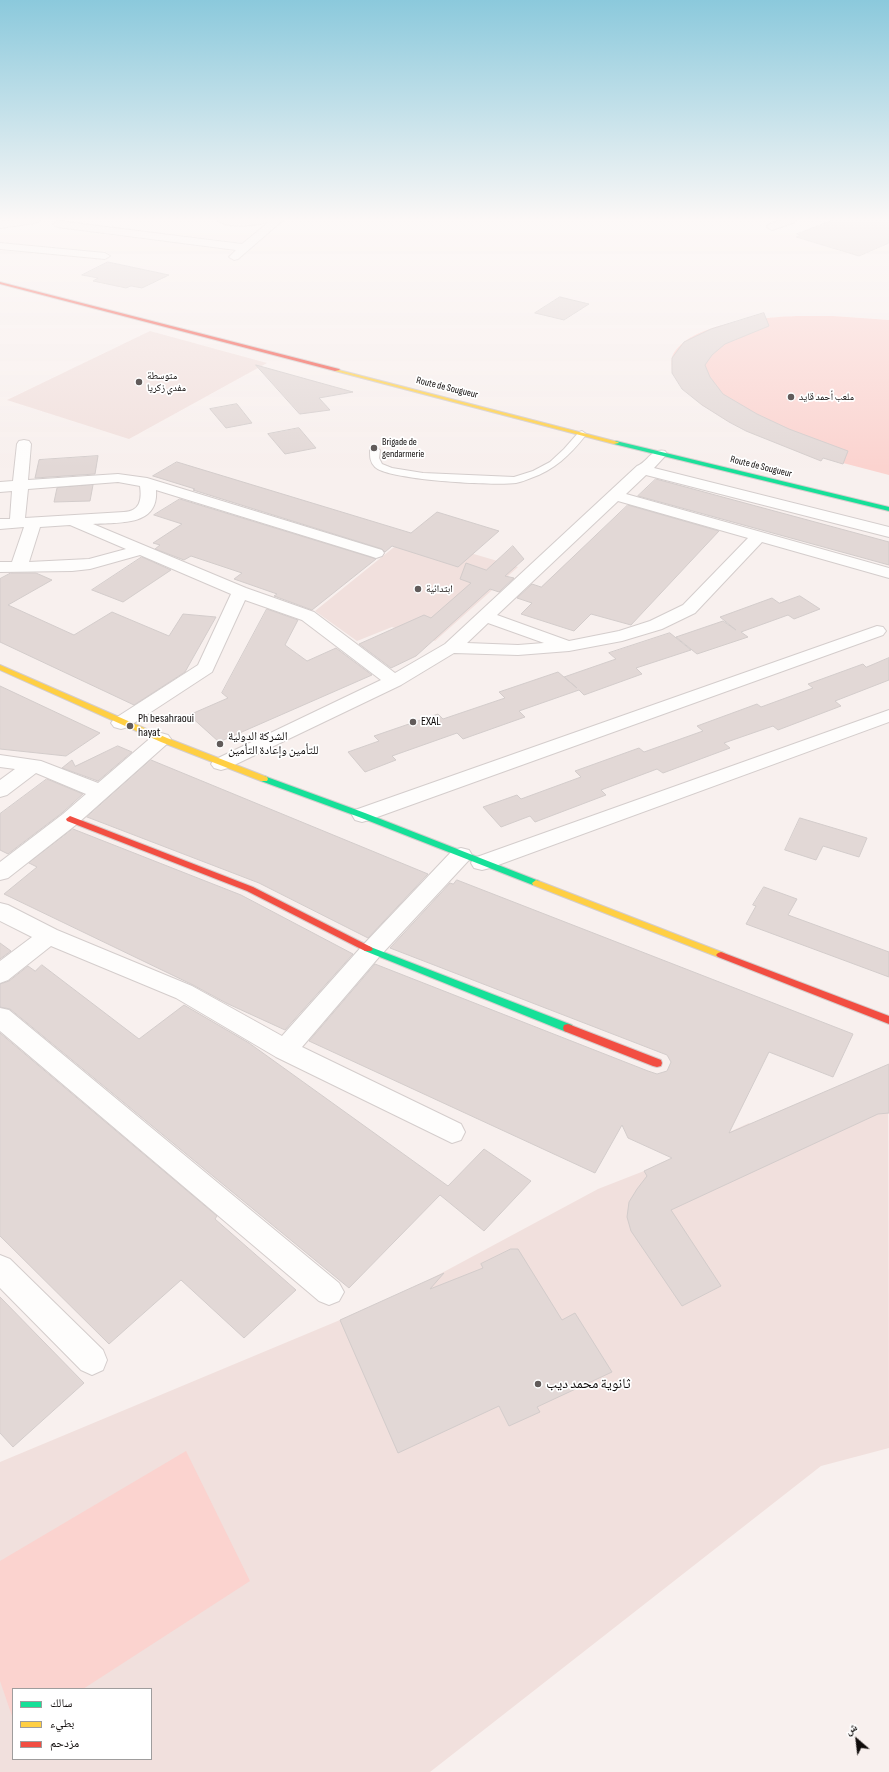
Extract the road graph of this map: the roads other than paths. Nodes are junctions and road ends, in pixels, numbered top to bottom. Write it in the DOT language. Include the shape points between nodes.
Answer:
graph roads {
  1 [pos="76,303"];
  2 [pos="582,434"];
  3 [pos="24,444"];
  4 [pos="375,450"];
  5 [pos="660,454"];
  6 [pos="642,469"];
  7 [pos="147,482"];
  8 [pos="20,486"];
  9 [pos="0,487"];
  10 [pos="616,496"];
  11 [pos="889,509"];
  12 [pos="73,521"];
  13 [pos="32,522"];
  14 [pos="17,523"];
  15 [pos="0,524"];
  16 [pos="889,532"];
  17 [pos="758,537"];
  18 [pos="142,550"];
  19 [pos="376,553"];
  20 [pos="0,567"];
  21 [pos="19,567"];
  22 [pos="889,573"];
  23 [pos="240,592"];
  24 [pos="484,616"];
  25 [pos="876,631"];
  26 [pos="569,646"];
  27 [pos="451,648"];
  28 [pos="0,667"];
  29 [pos="394,681"];
  30 [pos="889,716"];
  31 [pos="121,723"];
  32 [pos="161,739"];
  33 [pos="0,761"];
  34 [pos="221,764"];
  35 [pos="34,765"];
  36 [pos="0,790"];
  37 [pos="101,792"];
  38 [pos="362,815"];
  39 [pos="70,819"];
  40 [pos="471,859"];
  41 [pos="0,873"];
  42 [pos="0,911"];
  43 [pos="49,936"];
  44 [pos="371,951"];
  45 [pos="0,974"];
  46 [pos="0,1017"];
  47 [pos="889,1020"];
  48 [pos="285,1050"];
  49 [pos="657,1063"];
  50 [pos="452,1132"];
  51 [pos="0,1268"];
  52 [pos="329,1292"];
  53 [pos="92,1360"];
  1 -- 2 [label="street, Route de Sougueur"];
  2 -- 4 [label="lane" via="553,465 515,480 418,476 393,471 379,466 374,458"];
  2 -- 5 [label="street, Route de Sougueur"];
  3 -- 8 [label="street"];
  5 -- 6 [label="street"];
  5 -- 11 [label="street, Route de Sougueur"];
  6 -- 10 [label="street"];
  6 -- 16 [label="street"];
  7 -- 8 [label="street" via="118,478"];
  7 -- 12 [label="street" via="149,501 140,513"];
  7 -- 19 [label="street"];
  8 -- 9 [label="street"];
  8 -- 14 [label="street"];
  10 -- 17 [label="street"];
  10 -- 24 [label="street"];
  12 -- 13 [label="street"];
  12 -- 18 [label="street"];
  13 -- 14 [label="street"];
  13 -- 21 [label="street"];
  14 -- 15 [label="street"];
  17 -- 22 [label="street"];
  17 -- 26 [label="street" via="689,609 656,625 629,634"];
  18 -- 21 [label="street" via="90,564"];
  18 -- 23 [label="street"];
  20 -- 21 [label="street"];
  23 -- 29 [label="street" via="308,616"];
  23 -- 31 [label="street" via="206,668"];
  24 -- 26 [label="street"];
  24 -- 27 [label="street"];
  25 -- 38 [label="street"];
  26 -- 27 [label="street" via="518,650"];
  27 -- 29 [label="street"];
  28 -- 31 [label="street"];
  29 -- 34 [label="street"];
  30 -- 40 [label="street"];
  31 -- 32 [label="street"];
  32 -- 34 [label="street"];
  32 -- 37 [label="street"];
  33 -- 35 [label="street"];
  34 -- 38 [label="street"];
  35 -- 36 [label="street"];
  35 -- 37 [label="street"];
  37 -- 39 [label="street"];
  38 -- 40 [label="street"];
  39 -- 41 [label="street"];
  39 -- 44 [label="street" via="250,889"];
  40 -- 44 [label="street"];
  40 -- 47 [label="street"];
  42 -- 43 [label="street"];
  43 -- 45 [label="street"];
  43 -- 48 [label="street" via="184,992"];
  44 -- 48 [label="street"];
  44 -- 49 [label="street"];
  46 -- 52 [label="street"];
  48 -- 50 [label="street"];
  51 -- 53 [label="street"];
}
